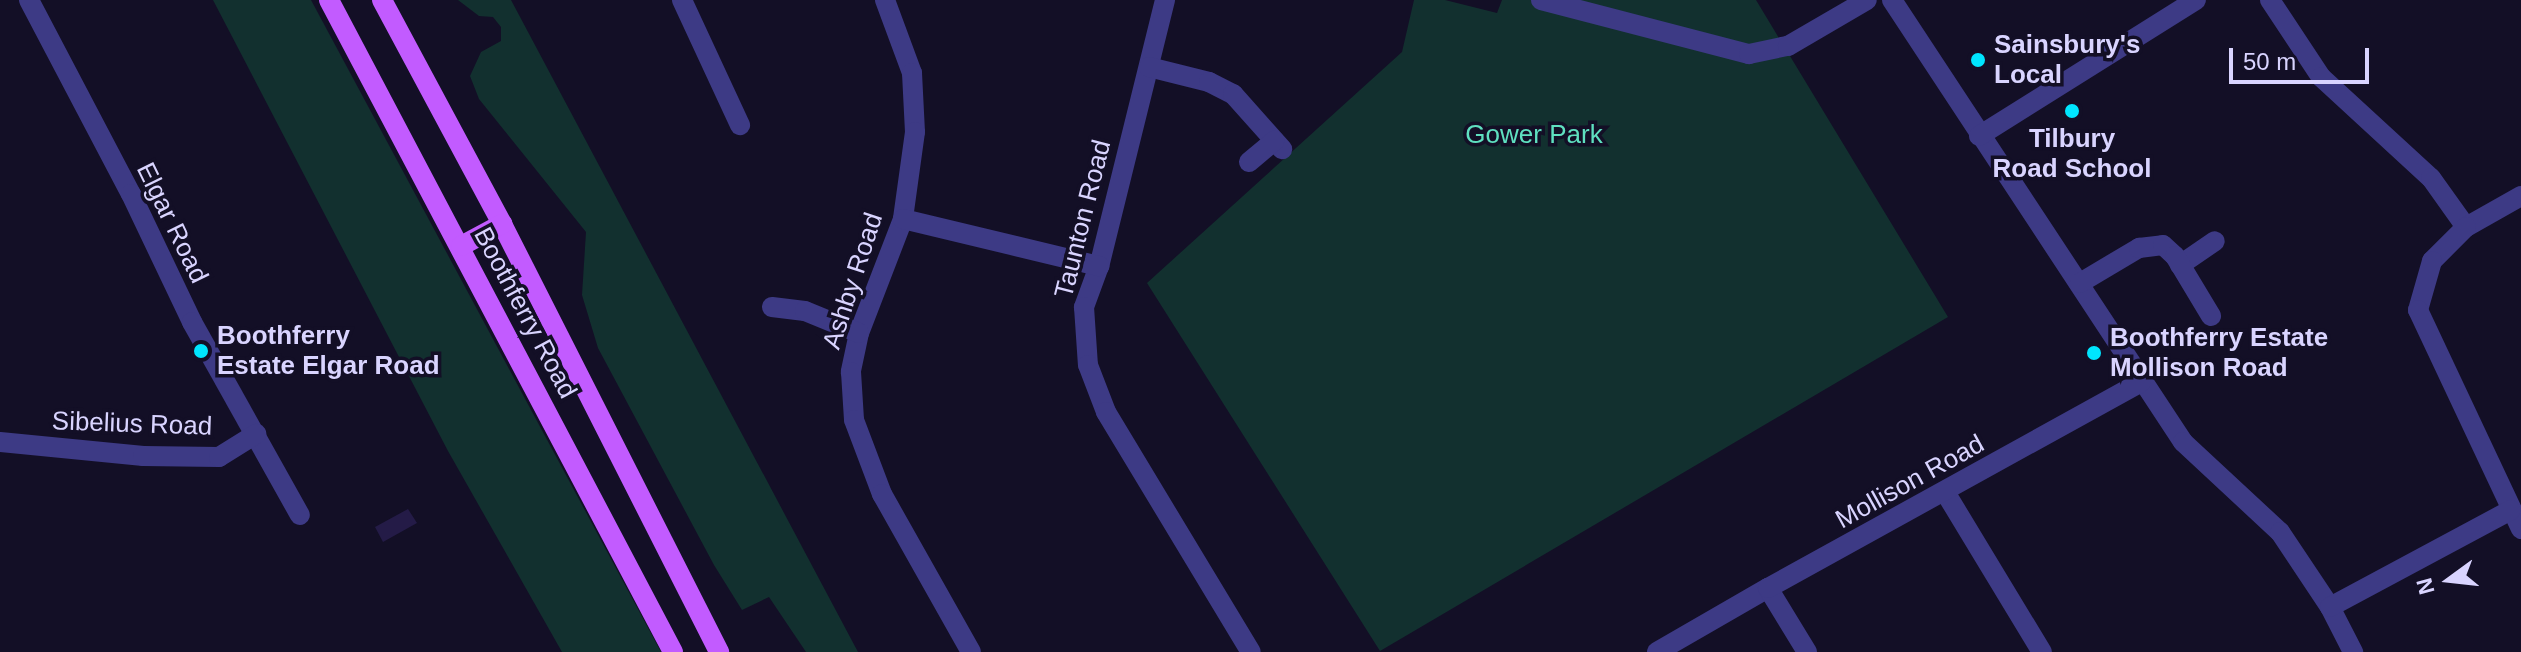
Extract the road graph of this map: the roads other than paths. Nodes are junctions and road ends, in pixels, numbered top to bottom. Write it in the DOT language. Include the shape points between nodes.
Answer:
graph roads {
  1 [pos="29,0"];
  2 [pos="329,0"];
  3 [pos="382,0"];
  4 [pos="682,0"];
  5 [pos="885,0"];
  6 [pos="1165,0"];
  7 [pos="1541,0"];
  8 [pos="1867,0"];
  9 [pos="1892,0"];
  10 [pos="2196,0"];
  11 [pos="2270,0"];
  12 [pos="1149,67"];
  13 [pos="740,125"];
  14 [pos="1979,136"];
  15 [pos="1249,162"];
  16 [pos="2521,196"];
  17 [pos="903,219"];
  18 [pos="502,224"];
  19 [pos="2466,227"];
  20 [pos="2215,241"];
  21 [pos="461,246"];
  22 [pos="2180,265"];
  23 [pos="1099,266"];
  24 [pos="2080,283"];
  25 [pos="772,307"];
  26 [pos="2211,316"];
  27 [pos="859,333"];
  28 [pos="2141,382"];
  29 [pos="256,434"];
  30 [pos="0,442"];
  31 [pos="1945,492"];
  32 [pos="2511,510"];
  33 [pos="300,515"];
  34 [pos="2521,529"];
  35 [pos="1768,588"];
  36 [pos="2330,607"];
  37 [pos="673,652"];
  38 [pos="719,652"];
  39 [pos="971,652"];
  40 [pos="1251,652"];
  41 [pos="1657,652"];
  42 [pos="1807,652"];
  43 [pos="2042,652"];
  44 [pos="2353,652"];
  1 -- 29 [label="street, Elgar Road" via="192,322"];
  2 -- 21 [label="main road, Boothferry Road"];
  3 -- 18 [label="main road, Boothferry Road"];
  4 -- 13 [label="street"];
  5 -- 17 [label="street, Ashby Road" via="912,73 915,132"];
  6 -- 12 [label="street, Taunton Road"];
  7 -- 8 [label="street" via="1749,54 1788,46"];
  9 -- 14 [label="street"];
  10 -- 14 [label="street"];
  11 -- 19 [label="street" via="2321,77 2431,178"];
  12 -- 15 [label="street" via="1209,82 1233,94 1278,145"];
  12 -- 23 [label="street, Taunton Road"];
  14 -- 24 [label="street"];
  16 -- 19 [label="street"];
  17 -- 23 [label="street"];
  17 -- 27 [label="street, Ashby Road"];
  18 -- 21 [label="main road"];
  18 -- 38 [label="main road, Boothferry Road"];
  19 -- 32 [label="street" via="2432,261 2418,310"];
  20 -- 22 [label="street"];
  21 -- 37 [label="main road, Boothferry Road"];
  22 -- 24 [label="street" via="2163,245 2139,248"];
  22 -- 26 [label="street"];
  23 -- 40 [label="street, Taunton Road" via="1084,307 1088,365 1106,412"];
  24 -- 28 [label="street"];
  25 -- 27 [label="street" via="805,311"];
  27 -- 39 [label="street, Ashby Road" via="851,372 854,420 882,494"];
  28 -- 31 [label="street, Mollison Road"];
  28 -- 36 [label="street" via="2183,442 2280,532"];
  29 -- 30 [label="street, Sibelius Road" via="219,457 143,456"];
  29 -- 33 [label="street, Elgar Road"];
  31 -- 35 [label="street, Mollison Road"];
  31 -- 43 [label="street"];
  32 -- 34 [label="street"];
  32 -- 36 [label="street"];
  35 -- 41 [label="street, Mollison Road"];
  35 -- 42 [label="street"];
  36 -- 44 [label="street"];
}
